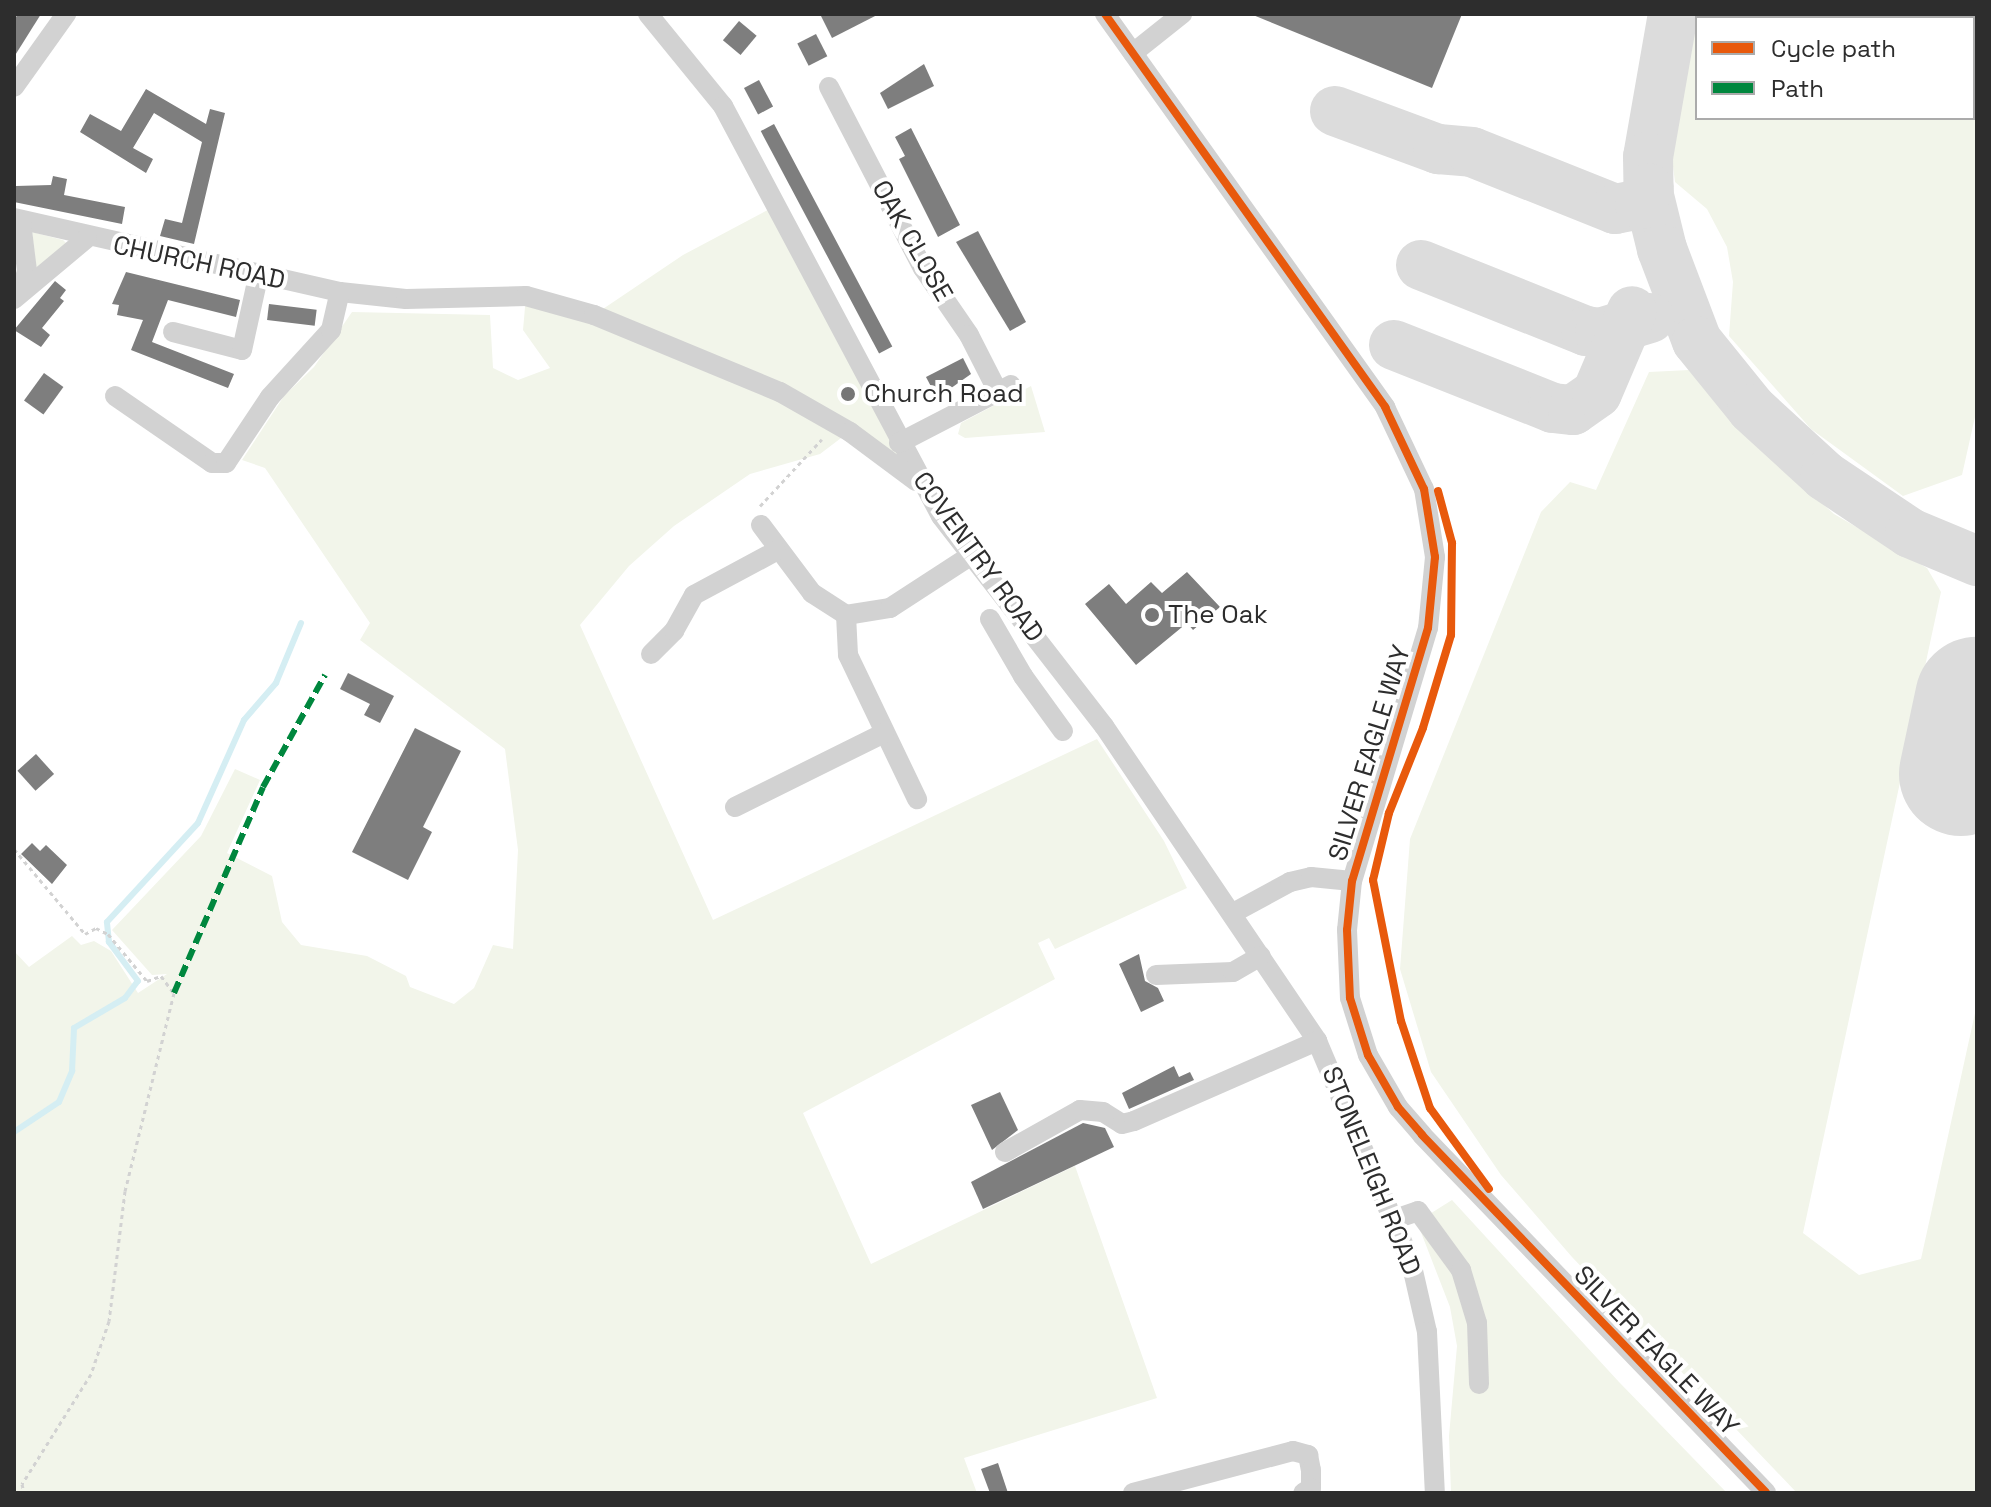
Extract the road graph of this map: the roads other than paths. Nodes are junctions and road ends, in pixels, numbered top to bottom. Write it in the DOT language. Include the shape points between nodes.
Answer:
graph roads {
  1 [pos="66,14"];
  2 [pos="648,14"];
  3 [pos="1105,14"];
  4 [pos="1182,14"];
  5 [pos="1133,53"];
  6 [pos="14,87"];
  7 [pos="829,87"];
  8 [pos="18,220"];
  9 [pos="87,238"];
  10 [pos="258,277"];
  11 [pos="340,292"];
  12 [pos="18,294"];
  13 [pos="173,332"];
  14 [pos="115,396"];
  15 [pos="899,443"];
  16 [pos="922,486"];
  17 [pos="761,525"];
  18 [pos="776,551"];
  19 [pos="970,556"];
  20 [pos="846,615"];
  21 [pos="990,619"];
  22 [pos="651,654"];
  23 [pos="1064,673"];
  24 [pos="1036,690"];
  25 [pos="1063,731"];
  26 [pos="884,733"];
  27 [pos="917,799"];
  28 [pos="735,807"];
  29 [pos="1352,881"];
  30 [pos="1233,913"];
  31 [pos="1261,956"];
  32 [pos="1156,975"];
  33 [pos="1317,1041"];
  34 [pos="1005,1152"];
  35 [pos="1395,1219"];
  36 [pos="1479,1384"];
  37 [pos="1133,1493"];
  38 [pos="1303,1493"];
  39 [pos="1435,1493"];
  40 [pos="1766,1493"];
  1 -- 6 [label="street"];
  2 -- 15 [label="street, COVENTRY ROAD" via="723,106"];
  3 -- 5 [label="street, SILVER EAGLE WAY"];
  4 -- 5 [label="street"];
  5 -- 29 [label="street, SILVER EAGLE WAY" via="1385,407 1424,489 1435,557 1428,628"];
  7 -- 15 [label="street, OAK CLOSE" via="923,268 1005,389"];
  8 -- 9 [label="street"];
  8 -- 12 [label="street, CHURCH ROAD" via="27,271"];
  9 -- 10 [label="street, CHURCH ROAD"];
  9 -- 12 [label="street, CHURCH ROAD"];
  10 -- 11 [label="street, CHURCH ROAD"];
  10 -- 13 [label="street" via="242,350"];
  11 -- 14 [label="street" via="331,330 270,397 226,463 212,463"];
  11 -- 16 [label="street, CHURCH ROAD" via="406,299 526,296 699,355 834,422"];
  15 -- 16 [label="street, COVENTRY ROAD"];
  16 -- 19 [label="street, COVENTRY ROAD"];
  17 -- 18 [label="street"];
  18 -- 20 [label="street" via="819,600"];
  18 -- 22 [label="street" via="694,595 674,631"];
  19 -- 20 [label="street" via="890,608"];
  19 -- 23 [label="street, COVENTRY ROAD"];
  20 -- 26 [label="street" via="848,655"];
  21 -- 24 [label="street"];
  23 -- 24 [label="street"];
  23 -- 30 [label="street, COVENTRY ROAD"];
  24 -- 25 [label="street"];
  26 -- 27 [label="street"];
  26 -- 28 [label="street"];
  29 -- 30 [label="street" via="1311,877 1290,882"];
  29 -- 40 [label="street, SILVER EAGLE WAY" via="1345,971 1350,998 1368,1055 1398,1107"];
  30 -- 31 [label="street, COVENTRY ROAD"];
  31 -- 32 [label="street" via="1233,972"];
  31 -- 33 [label="street, COVENTRY ROAD"];
  33 -- 34 [label="street" via="1134,1121 1122,1124 1103,1112 1080,1110"];
  33 -- 35 [label="street, STONELEIGH ROAD"];
  35 -- 36 [label="street" via="1418,1211 1461,1270 1477,1323"];
  35 -- 39 [label="street, STONELEIGH ROAD" via="1427,1332"];
  37 -- 38 [label="street" via="1293,1451 1308,1455 1311,1488"];
}
